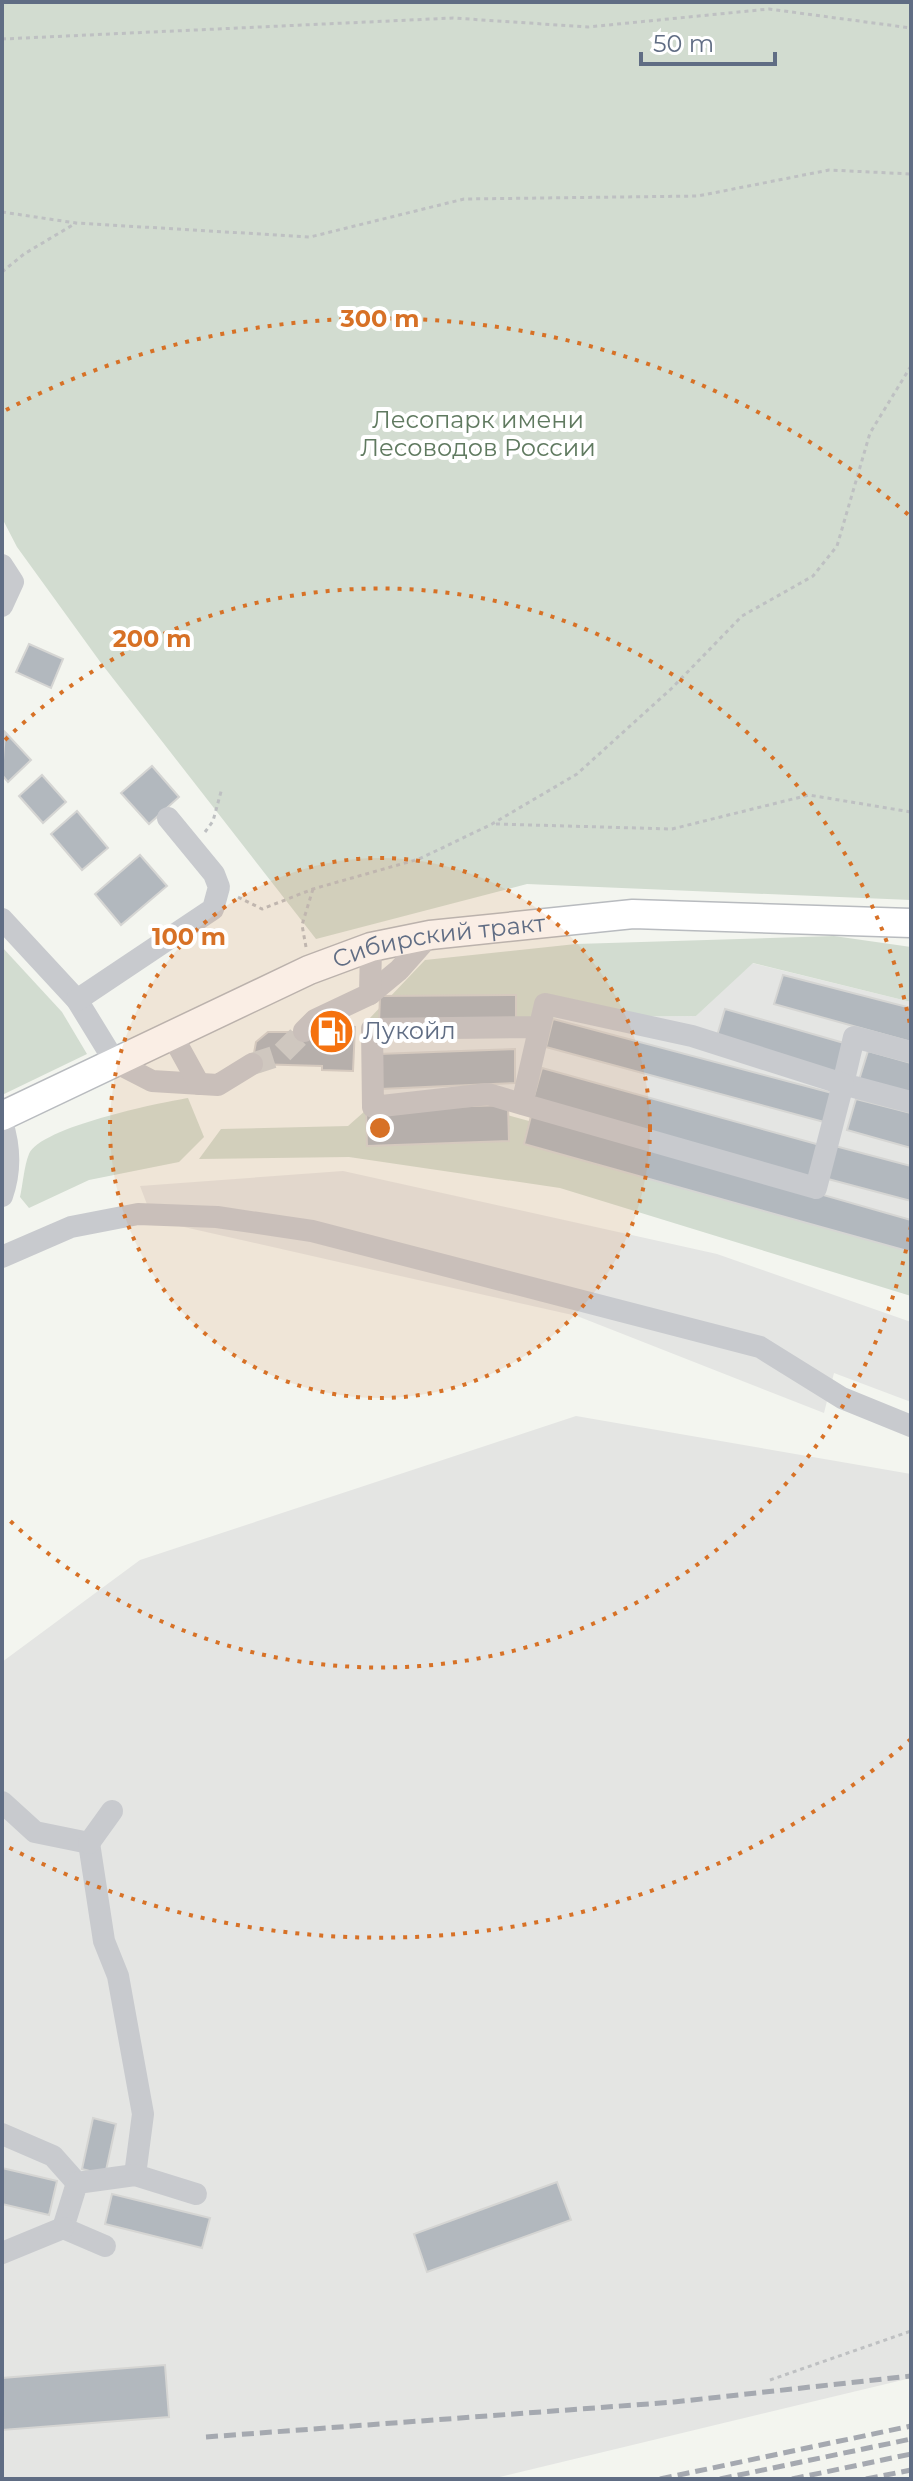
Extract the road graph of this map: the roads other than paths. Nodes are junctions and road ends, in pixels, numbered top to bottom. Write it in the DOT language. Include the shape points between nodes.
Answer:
graph roads {
  1 [pos="8,573"];
  2 [pos="2,606"];
  3 [pos="168,818"];
  4 [pos="2,919"];
  5 [pos="911,923"];
  6 [pos="430,935"];
  7 [pos="371,947"];
  8 [pos="370,994"];
  9 [pos="77,1000"];
  10 [pos="539,1027"];
  11 [pos="304,1031"];
  12 [pos="172,1035"];
  13 [pos="911,1052"];
  14 [pos="115,1062"];
  15 [pos="252,1064"];
  16 [pos="199,1084"];
  17 [pos="843,1084"];
  18 [pos="911,1102"];
  19 [pos="522,1104"];
  20 [pos="2,1119"];
  21 [pos="2,1196"];
  22 [pos="2,1257"];
  23 [pos="911,1426"];
  24 [pos="2,1802"];
  25 [pos="112,1811"];
  26 [pos="89,1843"];
  27 [pos="2,2134"];
  28 [pos="135,2175"];
  29 [pos="77,2183"];
  30 [pos="196,2194"];
  31 [pos="63,2228"];
  32 [pos="105,2246"];
  33 [pos="2,2253"];
  1 -- 2 [label="street"];
  3 -- 9 [label="street" via="195,847 219,887 213,909"];
  4 -- 9 [label="street"];
  5 -- 6 [label="main road, Сибирский тракт" via="633,914"];
  6 -- 7 [label="main road, Сибирский тракт"];
  6 -- 8 [label="street"];
  7 -- 8 [label="street"];
  7 -- 12 [label="main road, Сибирский тракт" via="309,970"];
  8 -- 11 [label="street" via="315,1020"];
  9 -- 14 [label="street"];
  10 -- 17 [label="street" via="545,1004 692,1036"];
  10 -- 19 [label="street"];
  10 -- 19 [label="street" via="372,1029 373,1107 488,1094"];
  12 -- 14 [label="main road, Сибирский тракт"];
  12 -- 16 [label="street"];
  13 -- 17 [label="street" via="854,1037"];
  14 -- 16 [label="street" via="152,1081"];
  14 -- 20 [label="main road, Сибирский тракт"];
  15 -- 16 [label="street" via="218,1085"];
  17 -- 18 [label="street"];
  17 -- 19 [label="street" via="816,1188"];
  20 -- 21 [label="street" via="8,1166"];
  22 -- 23 [label="street" via="71,1227 138,1214 217,1217 312,1231 760,1347 842,1398"];
  24 -- 26 [label="street" via="35,1832"];
  25 -- 26 [label="street"];
  26 -- 28 [label="street" via="96,1905 118,1976 143,2114"];
  27 -- 29 [label="street" via="53,2156"];
  28 -- 29 [label="street"];
  28 -- 30 [label="street"];
  29 -- 31 [label="street"];
  31 -- 32 [label="street"];
  31 -- 33 [label="street"];
}
